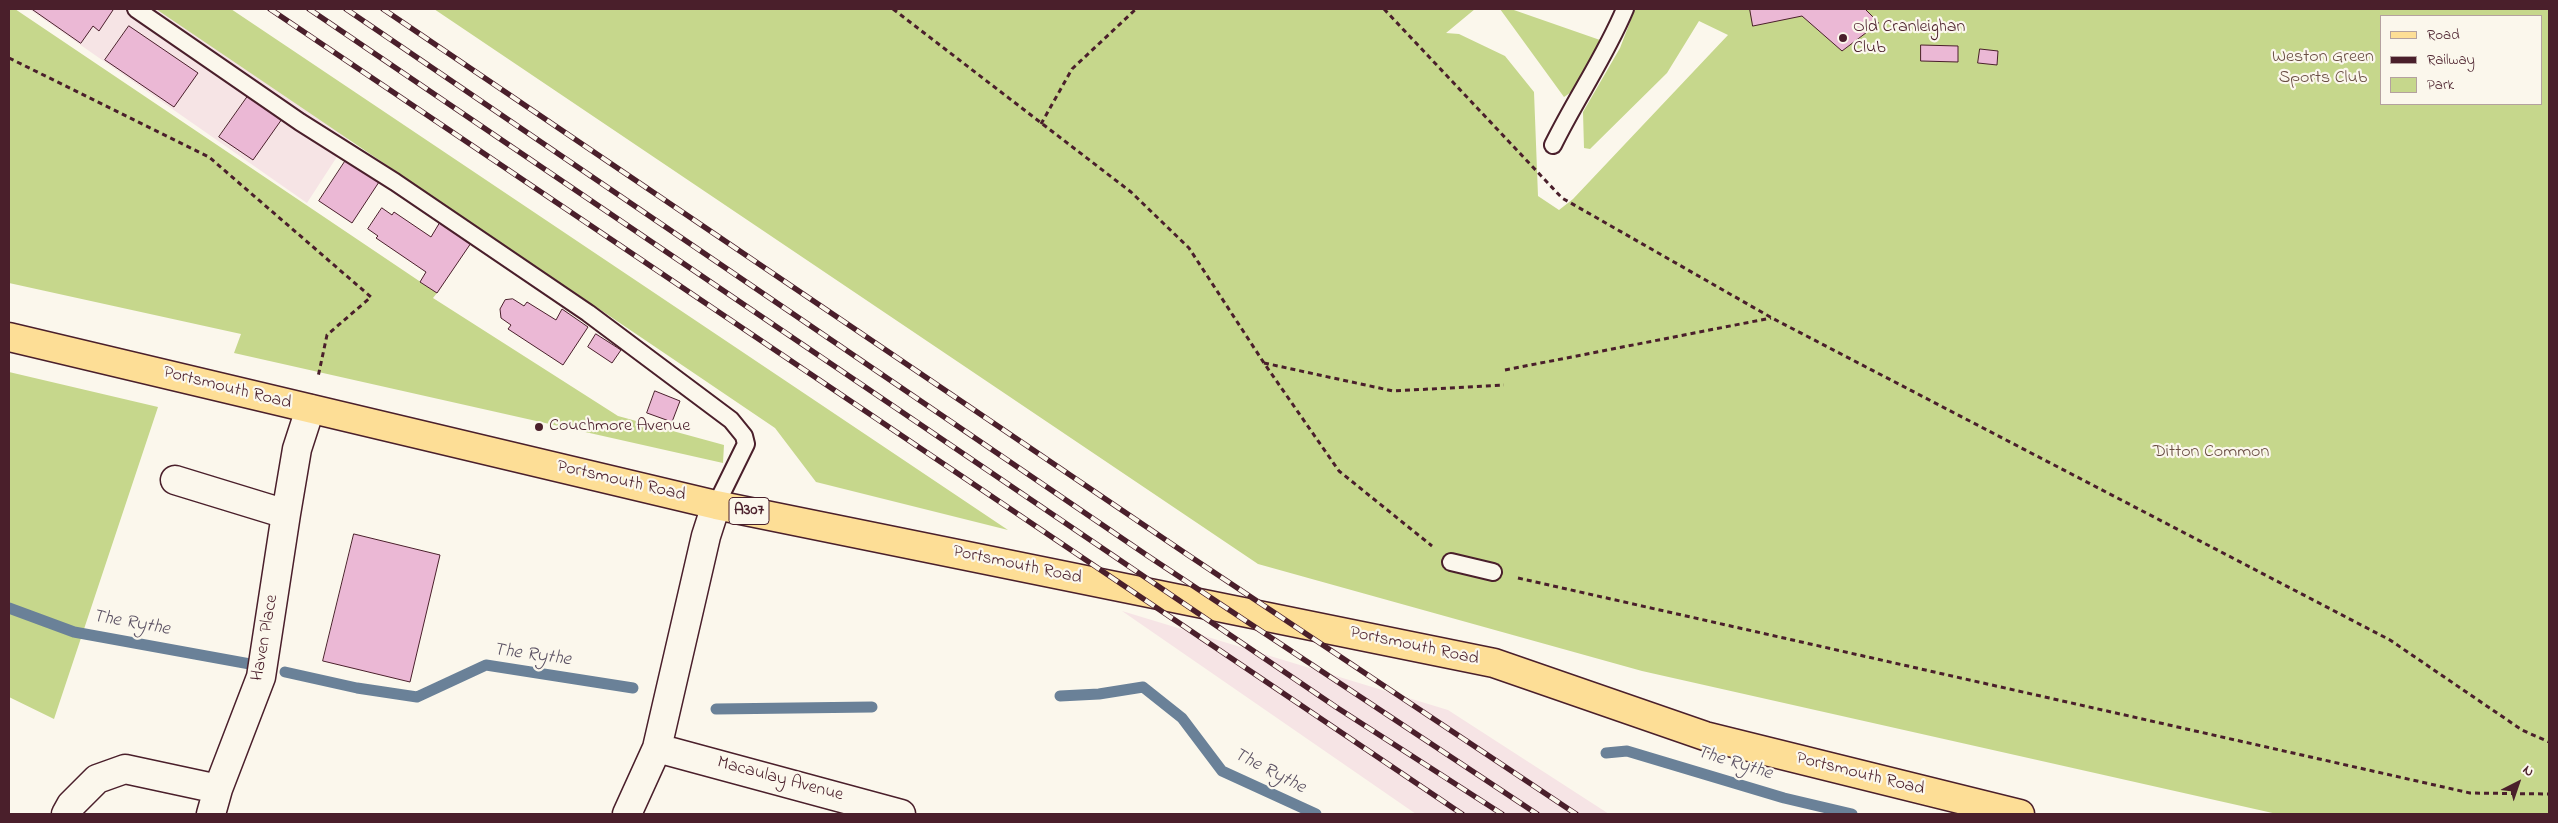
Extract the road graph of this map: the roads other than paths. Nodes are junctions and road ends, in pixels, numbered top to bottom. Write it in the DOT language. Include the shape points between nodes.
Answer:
graph roads {
  1 [pos="136,9"];
  2 [pos="1626,9"];
  3 [pos="1553,145"];
  4 [pos="9,336"];
  5 [pos="310,409"];
  6 [pos="175,480"];
  7 [pos="716,504"];
  8 [pos="286,514"];
  9 [pos="1452,562"];
  10 [pos="1493,572"];
  11 [pos="657,748"];
  12 [pos="214,802"];
  13 [pos="66,814"];
  14 [pos="627,814"];
  15 [pos="901,814"];
  16 [pos="2020,814"];
  1 -- 7 [label="lane" via="588,313 731,420 744,436 746,444"];
  2 -- 3 [label="lane" via="1605,54"];
  4 -- 5 [label="main road, Portsmouth Road / A307"];
  5 -- 7 [label="main road, Portsmouth Road / A307"];
  5 -- 8 [label="street, Haven Place" via="297,448"];
  6 -- 8 [label="street"];
  7 -- 11 [label="street"];
  7 -- 16 [label="main road, Portsmouth Road / A307" via="1494,664 1705,736"];
  8 -- 12 [label="street, Haven Place" via="261,677"];
  9 -- 10 [label="lane"];
  11 -- 14 [label="street"];
  11 -- 15 [label="street, Macaulay Avenue"];
  12 -- 13 [label="street" via="125,769 97,779"];
}
